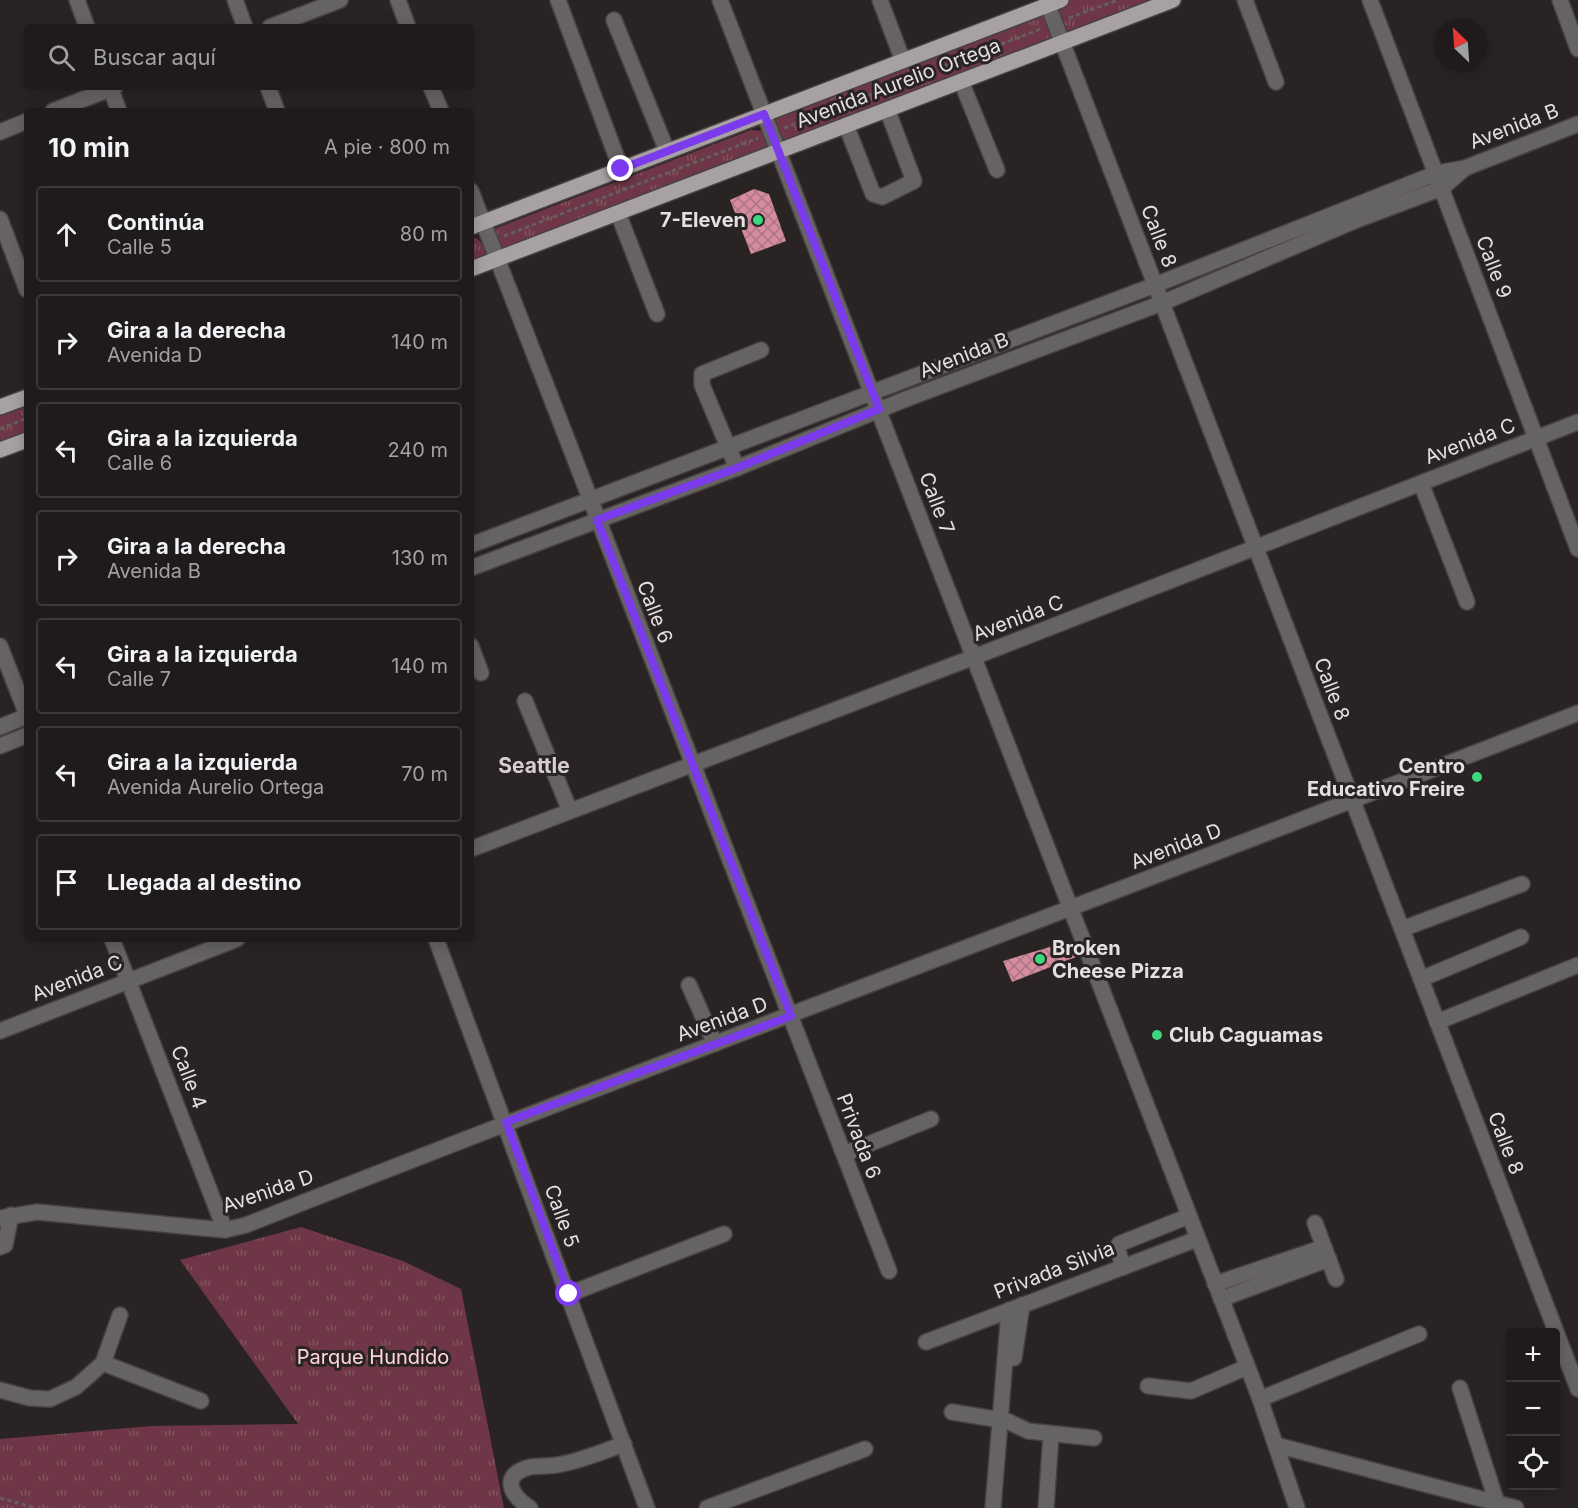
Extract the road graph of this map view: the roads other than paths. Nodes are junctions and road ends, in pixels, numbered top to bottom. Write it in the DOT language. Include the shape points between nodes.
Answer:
graph roads {
  1 [pos="77,0"];
  2 [pos="235,0"];
  3 [pos="340,0"];
  4 [pos="398,0"];
  5 [pos="558,0"];
  6 [pos="720,0"];
  7 [pos="880,0"];
  8 [pos="1173,0"];
  9 [pos="1245,0"];
  10 [pos="1370,0"];
  11 [pos="1560,0"];
  12 [pos="1051,2"];
  13 [pos="614,20"];
  14 [pos="86,24"];
  15 [pos="244,24"];
  16 [pos="278,24"];
  17 [pos="407,24"];
  18 [pos="1062,42"];
  19 [pos="1578,49"];
  20 [pos="903,61"];
  21 [pos="962,81"];
  22 [pos="1276,82"];
  23 [pos="107,90"];
  24 [pos="113,90"];
  25 [pos="269,90"];
  26 [pos="432,90"];
  27 [pos="61,108"];
  28 [pos="118,108"];
  29 [pos="276,108"];
  30 [pos="440,108"];
  31 [pos="886,109"];
  32 [pos="764,114"];
  33 [pos="24,122"];
  34 [pos="1578,124"];
  35 [pos="846,125"];
  36 [pos="0,132"];
  37 [pos="667,151"];
  38 [pos="778,151"];
  39 [pos="621,169"];
  40 [pos="997,170"];
  41 [pos="1439,180"];
  42 [pos="474,208"];
  43 [pos="618,213"];
  44 [pos="1352,214"];
  45 [pos="0,219"];
  46 [pos="477,224"];
  47 [pos="497,259"];
  48 [pos="474,268"];
  49 [pos="24,283"];
  50 [pos="1155,285"];
  51 [pos="1162,303"];
  52 [pos="657,314"];
  53 [pos="1037,331"];
  54 [pos="1043,347"];
  55 [pos="761,350"];
  56 [pos="872,392"];
  57 [pos="24,398"];
  58 [pos="0,407"];
  59 [pos="879,409"];
  60 [pos="1578,422"];
  61 [pos="1536,438"];
  62 [pos="24,441"];
  63 [pos="727,446"];
  64 [pos="0,450"];
  65 [pos="737,468"];
  66 [pos="1421,483"];
  67 [pos="590,499"];
  68 [pos="597,520"];
  69 [pos="474,544"];
  70 [pos="1256,548"];
  71 [pos="1578,549"];
  72 [pos="474,567"];
  73 [pos="1467,602"];
  74 [pos="0,646"];
  75 [pos="474,654"];
  76 [pos="974,657"];
  77 [pos="481,672"];
  78 [pos="525,701"];
  79 [pos="24,708"];
  80 [pos="1578,713"];
  81 [pos="24,717"];
  82 [pos="0,727"];
  83 [pos="24,736"];
  84 [pos="0,746"];
  85 [pos="692,764"];
  86 [pos="1353,801"];
  87 [pos="570,811"];
  88 [pos="474,848"];
  89 [pos="1522,884"];
  90 [pos="1071,908"];
  91 [pos="1402,930"];
  92 [pos="1521,937"];
  93 [pos="113,942"];
  94 [pos="229,942"];
  95 [pos="437,942"];
  96 [pos="1578,965"];
  97 [pos="1421,979"];
  98 [pos="129,981"];
  99 [pos="689,985"];
  100 [pos="791,1016"];
  101 [pos="1437,1022"];
  102 [pos="0,1031"];
  103 [pos="715,1044"];
  104 [pos="931,1119"];
  105 [pos="506,1122"];
  106 [pos="844,1154"];
  107 [pos="1189,1216"];
  108 [pos="6,1217"];
  109 [pos="1315,1223"];
  110 [pos="225,1230"];
  111 [pos="724,1234"];
  112 [pos="1197,1239"];
  113 [pos="0,1248"];
  114 [pos="1326,1253"];
  115 [pos="1124,1267"];
  116 [pos="889,1271"];
  117 [pos="1336,1279"];
  118 [pos="1218,1292"];
  119 [pos="569,1294"];
  120 [pos="1016,1308"];
  121 [pos="120,1316"];
  122 [pos="1419,1334"];
  123 [pos="926,1342"];
  124 [pos="103,1363"];
  125 [pos="1247,1367"];
  126 [pos="1577,1384"];
  127 [pos="1148,1386"];
  128 [pos="1460,1388"];
  129 [pos="0,1390"];
  130 [pos="1260,1399"];
  131 [pos="201,1401"];
  132 [pos="952,1412"];
  133 [pos="1002,1424"];
  134 [pos="1051,1435"];
  135 [pos="1094,1438"];
  136 [pos="624,1444"];
  137 [pos="1276,1445"];
  138 [pos="865,1449"];
  139 [pos="1497,1503"];
  140 [pos="530,1508"];
  141 [pos="647,1508"];
  142 [pos="707,1508"];
  143 [pos="993,1508"];
  144 [pos="1046,1508"];
  145 [pos="1296,1508"];
  146 [pos="1516,1508"];
  1 -- 14 [label="street"];
  2 -- 15 [label="street"];
  3 -- 16 [label="street"];
  4 -- 17 [label="street"];
  5 -- 39 [label="street"];
  6 -- 32 [label="street, Calle 7"];
  7 -- 20 [label="street"];
  8 -- 18 [label="main road, Avenida Aurelio Ortega"];
  9 -- 22 [label="street"];
  10 -- 41 [label="street, Calle 9"];
  11 -- 19 [label="street"];
  12 -- 18 [label="street, Calle 8"];
  12 -- 20 [label="main road, Avenida Aurelio Ortega"];
  13 -- 37 [label="street"];
  18 -- 21 [label="main road, Avenida Aurelio Ortega"];
  18 -- 50 [label="street, Calle 8"];
  20 -- 32 [label="main road, Avenida Aurelio Ortega"];
  21 -- 31 [label="main road, Avenida Aurelio Ortega"];
  21 -- 40 [label="street"];
  23 -- 27 [label="street"];
  24 -- 28 [label="street"];
  25 -- 29 [label="street"];
  26 -- 30 [label="street"];
  31 -- 35 [label="main road, Avenida Aurelio Ortega"];
  31 -- 35 [label="street" via="914,181 882,197 873,194"];
  32 -- 37 [label="main road, Avenida Aurelio Ortega"];
  32 -- 38 [label="street, Calle 7"];
  33 -- 36 [label="street"];
  34 -- 41 [label="street, Avenida B"];
  35 -- 38 [label="main road, Avenida Aurelio Ortega"];
  37 -- 39 [label="main road, Avenida Aurelio Ortega"];
  38 -- 43 [label="main road, Avenida Aurelio Ortega"];
  38 -- 56 [label="street, Calle 7"];
  39 -- 46 [label="main road, Avenida Aurelio Ortega"];
  41 -- 44 [label="street, Avenida B"];
  41 -- 61 [label="street, Calle 9"];
  42 -- 46 [label="street, Calle 6"];
  43 -- 47 [label="main road, Avenida Aurelio Ortega"];
  43 -- 52 [label="street"];
  44 -- 50 [label="street, Avenida B"];
  44 -- 51 [label="street, Avenida B"];
  45 -- 49 [label="street"];
  46 -- 47 [label="street, Calle 6"];
  47 -- 48 [label="main road, Avenida Aurelio Ortega"];
  47 -- 67 [label="street, Calle 6"];
  50 -- 51 [label="street, Calle 8"];
  50 -- 53 [label="street, Avenida B"];
  51 -- 54 [label="street, Avenida B"];
  51 -- 70 [label="street, Calle 8"];
  53 -- 54 [label="street"];
  53 -- 56 [label="street, Avenida B"];
  54 -- 59 [label="street, Avenida B"];
  55 -- 63 [label="street" via="702,374 702,385"];
  56 -- 59 [label="street, Calle 7"];
  56 -- 63 [label="street, Avenida B"];
  57 -- 58 [label="main road"];
  59 -- 65 [label="street, Avenida B"];
  59 -- 76 [label="street, Calle 7"];
  60 -- 61 [label="street, Avenida C"];
  61 -- 66 [label="street, Avenida C"];
  61 -- 71 [label="street, Calle 9"];
  62 -- 64 [label="main road"];
  63 -- 65 [label="street"];
  63 -- 67 [label="street, Avenida B"];
  65 -- 68 [label="street, Avenida B"];
  66 -- 70 [label="street, Avenida C"];
  66 -- 73 [label="street"];
  67 -- 68 [label="street, Calle 6"];
  67 -- 69 [label="street, Avenida B"];
  68 -- 72 [label="street, Avenida B"];
  68 -- 85 [label="street, Calle 6"];
  70 -- 76 [label="street, Avenida C"];
  70 -- 86 [label="street, Calle 8"];
  74 -- 79 [label="street"];
  75 -- 77 [label="street"];
  76 -- 85 [label="street, Avenida C"];
  76 -- 90 [label="street, Calle 7"];
  78 -- 87 [label="street"];
  80 -- 86 [label="street, Avenida D"];
  81 -- 82 [label="street"];
  83 -- 84 [label="street"];
  85 -- 87 [label="street, Avenida C"];
  85 -- 100 [label="street, Calle 6"];
  86 -- 90 [label="street, Avenida D"];
  86 -- 91 [label="street, Calle 8"];
  87 -- 88 [label="street, Avenida C"];
  89 -- 91 [label="street"];
  90 -- 100 [label="street, Avenida D"];
  90 -- 107 [label="street, Calle 7"];
  91 -- 97 [label="street, Calle 8"];
  92 -- 97 [label="street"];
  93 -- 98 [label="street, Calle 4"];
  94 -- 98 [label="street, Avenida C"];
  95 -- 105 [label="street, Calle 5"];
  96 -- 101 [label="street"];
  97 -- 101 [label="street, Calle 8"];
  98 -- 102 [label="street, Avenida C"];
  98 -- 110 [label="street, Calle 4"];
  99 -- 103 [label="street"];
  100 -- 103 [label="street, Avenida D"];
  100 -- 106 [label="street, Privada 6"];
  101 -- 126 [label="street, Calle 8"];
  103 -- 105 [label="street, Avenida D"];
  104 -- 106 [label="street"];
  105 -- 110 [label="street, Avenida D"];
  105 -- 119 [label="street, Calle 5"];
  106 -- 116 [label="street, Privada 6"];
  107 -- 112 [label="street, Calle 7"];
  107 -- 115 [label="street" via="1119,1244 1117,1249"];
  108 -- 110 [label="street, Avenida D" via="36,1212 73,1214"];
  108 -- 113 [label="street" via="8,1239"];
  109 -- 114 [label="street"];
  111 -- 119 [label="street"];
  112 -- 115 [label="street, Privada Silvia"];
  112 -- 118 [label="street, Calle 7"];
  114 -- 117 [label="street"];
  114 -- 118 [label="street"];
  115 -- 120 [label="street, Privada Silvia"];
  118 -- 125 [label="street, Calle 7"];
  119 -- 136 [label="street, Calle 5"];
  120 -- 123 [label="street, Privada Silvia"];
  120 -- 133 [label="street"];
  121 -- 124 [label="street"];
  122 -- 130 [label="street"];
  124 -- 129 [label="street" via="87,1379 50,1399"];
  124 -- 131 [label="street"];
  125 -- 127 [label="street" via="1191,1391"];
  125 -- 130 [label="street, Calle 7"];
  128 -- 139 [label="street"];
  130 -- 137 [label="street, Calle 7"];
  132 -- 133 [label="street"];
  133 -- 134 [label="street"];
  133 -- 143 [label="street"];
  134 -- 135 [label="street"];
  134 -- 144 [label="street"];
  136 -- 140 [label="street" via="562,1464 529,1467 516,1473 510,1483 512,1492"];
  136 -- 141 [label="street, Calle 5"];
  137 -- 139 [label="street"];
  137 -- 145 [label="street, Calle 7"];
  138 -- 142 [label="street"];
  139 -- 146 [label="street"];
}
